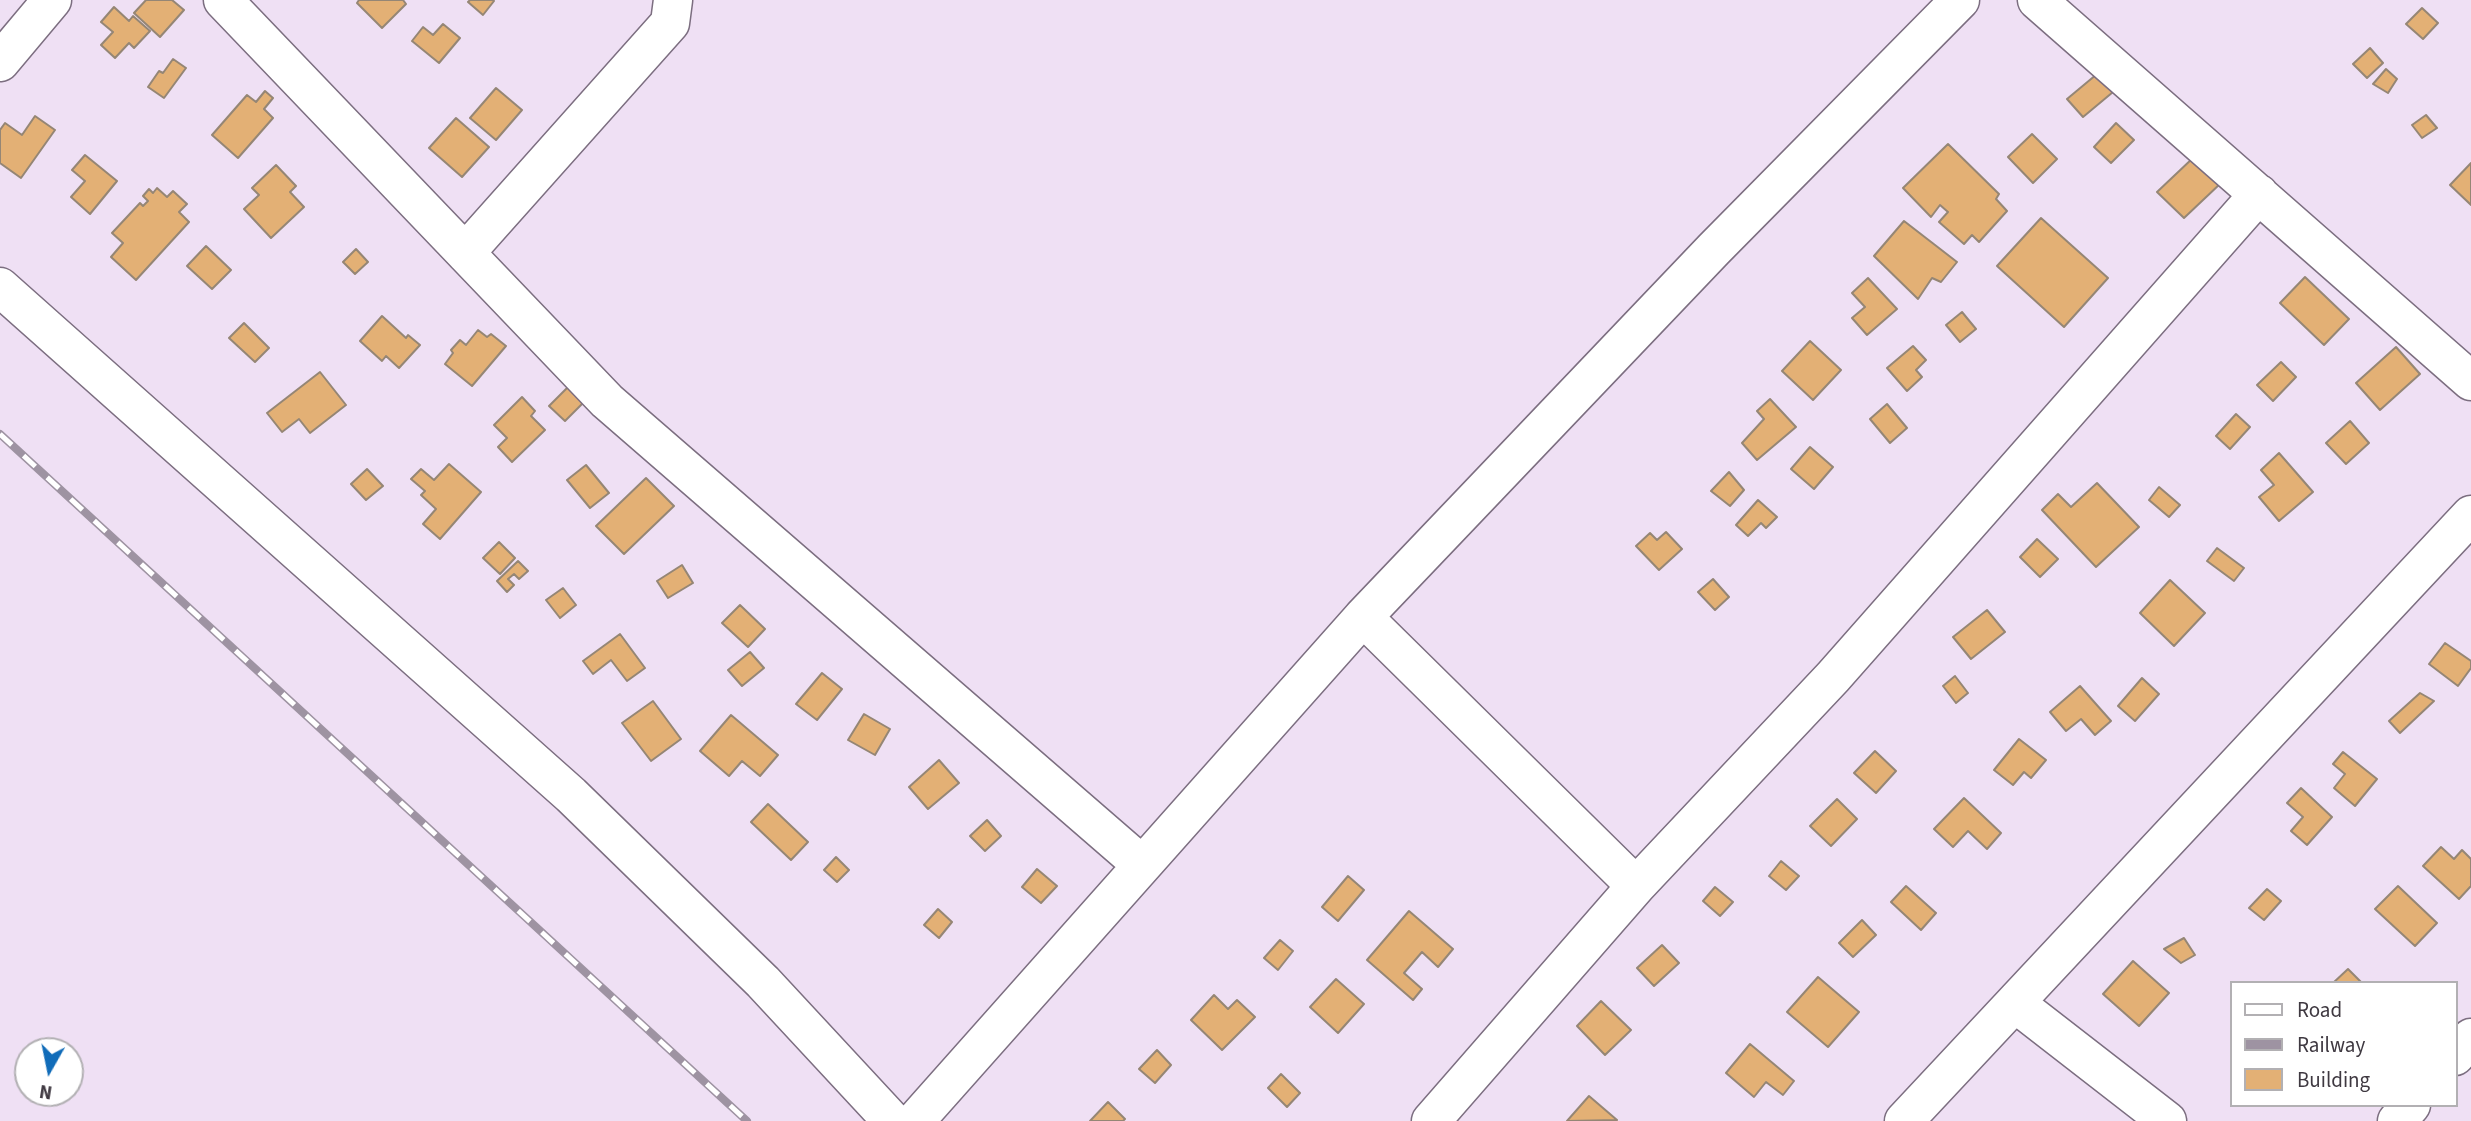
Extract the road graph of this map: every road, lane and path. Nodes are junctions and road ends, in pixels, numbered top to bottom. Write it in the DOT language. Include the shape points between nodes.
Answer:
graph roads {
  1 [pos="52,0"];
  2 [pos="223,0"];
  3 [pos="673,0"];
  4 [pos="1960,0"];
  5 [pos="2037,0"];
  6 [pos="0,62"];
  7 [pos="2259,194"];
  8 [pos="465,253"];
  9 [pos="0,287"];
  10 [pos="2471,381"];
  11 [pos="2471,515"];
  12 [pos="1363,617"];
  13 [pos="1142,865"];
  14 [pos="1636,886"];
  15 [pos="2014,1003"];
  16 [pos="2471,1038"];
  17 [pos="2457,1053"];
  18 [pos="2409,1107"];
  19 [pos="892,1121"];
  20 [pos="915,1121"];
  21 [pos="1431,1121"];
  22 [pos="1904,1121"];
  23 [pos="2167,1121"];
  24 [pos="2397,1121"];
  1 -- 6 [label="street"];
  2 -- 8 [label="street"];
  3 -- 8 [label="street" via="670,23"];
  4 -- 12 [label="street" via="1714,249"];
  5 -- 7 [label="street"];
  7 -- 10 [label="street"];
  7 -- 14 [label="street" via="1833,677"];
  8 -- 13 [label="street" via="607,401"];
  9 -- 19 [label="street" via="571,795 763,982"];
  11 -- 15 [label="street"];
  12 -- 13 [label="street"];
  12 -- 14 [label="street"];
  13 -- 20 [label="street"];
  14 -- 21 [label="street"];
  15 -- 22 [label="street"];
  15 -- 23 [label="street"];
  16 -- 17 [label="street"];
  18 -- 24 [label="street"];
}
